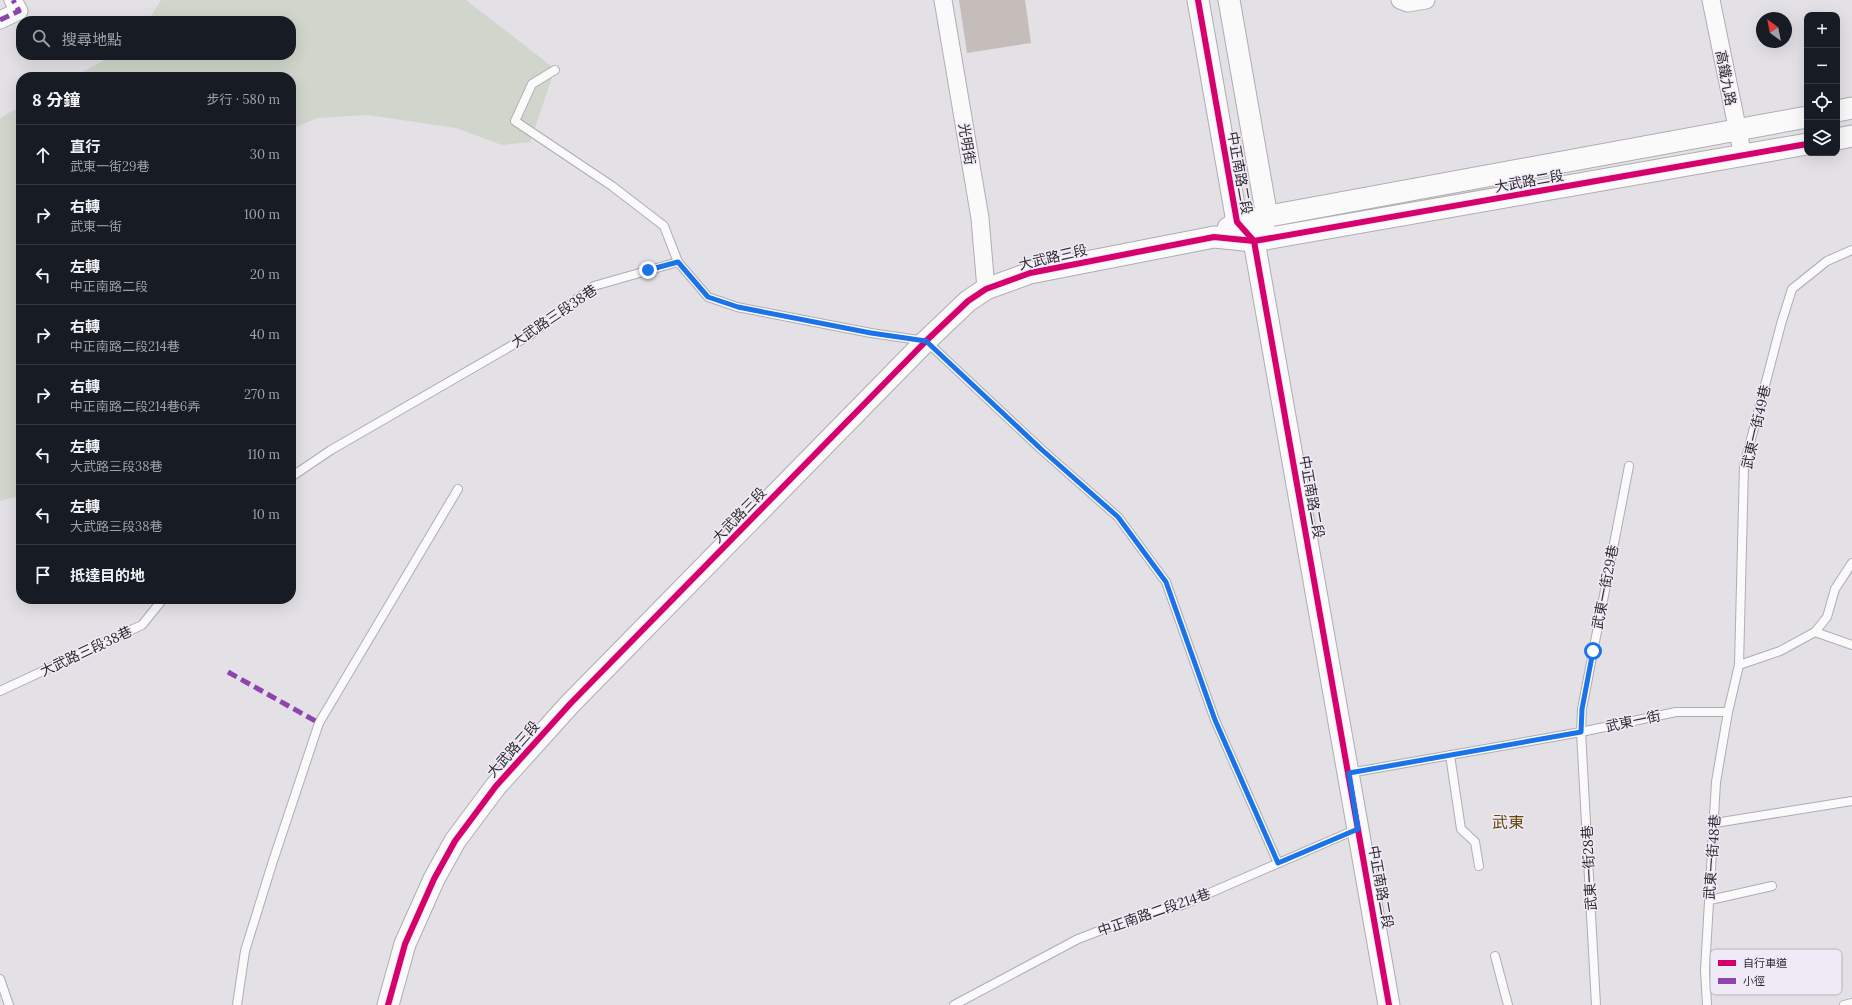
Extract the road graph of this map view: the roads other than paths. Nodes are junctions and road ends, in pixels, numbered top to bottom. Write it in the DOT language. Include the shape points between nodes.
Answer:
graph roads {
  1 [pos="13,0"];
  2 [pos="943,0"];
  3 [pos="1198,0"];
  4 [pos="1229,0"];
  5 [pos="1400,0"];
  6 [pos="1426,0"];
  7 [pos="1711,0"];
  8 [pos="0,20"];
  9 [pos="555,70"];
  10 [pos="1852,108"];
  11 [pos="1840,110"];
  12 [pos="1804,118"];
  13 [pos="1736,130"];
  14 [pos="1852,136"];
  15 [pos="1840,138"];
  16 [pos="1804,145"];
  17 [pos="1743,156"];
  18 [pos="1267,217"];
  19 [pos="1237,222"];
  20 [pos="1214,237"];
  21 [pos="1254,241"];
  22 [pos="1852,250"];
  23 [pos="678,262"];
  24 [pos="986,289"];
  25 [pos="926,341"];
  26 [pos="1629,466"];
  27 [pos="296,474"];
  28 [pos="458,489"];
  29 [pos="1852,563"];
  30 [pos="159,604"];
  31 [pos="1815,632"];
  32 [pos="1852,645"];
  33 [pos="1739,665"];
  34 [pos="0,691"];
  35 [pos="1728,712"];
  36 [pos="1581,732"];
  37 [pos="1450,755"];
  38 [pos="1349,773"];
  39 [pos="1852,801"];
  40 [pos="1715,823"];
  41 [pos="1358,829"];
  42 [pos="1278,863"];
  43 [pos="1479,866"];
  44 [pos="1772,886"];
  45 [pos="1710,900"];
  46 [pos="1495,956"];
  47 [pos="0,979"];
  48 [pos="1852,1003"];
  49 [pos="1705,1004"];
  50 [pos="9,1005"];
  51 [pos="237,1005"];
  52 [pos="388,1005"];
  53 [pos="954,1005"];
  54 [pos="1389,1005"];
  55 [pos="1508,1005"];
  56 [pos="1596,1005"];
  57 [pos="1844,1005"];
  1 -- 8 [label="street" via="19,11"];
  2 -- 24 [label="street, 光明街" via="980,218"];
  3 -- 19 [label="street, 中正南路二段"];
  4 -- 18 [label="street, 中正南路二段"];
  5 -- 6 [label="street" via="1408,3"];
  7 -- 13 [label="street, 高鐵九路"];
  9 -- 23 [label="lane" via="532,84 515,121 612,186 664,226"];
  10 -- 11 [label="street"];
  12 -- 13 [label="street, 大武路二段"];
  13 -- 17 [label="street, 高鐵九路"];
  13 -- 18 [label="street, 大武路二段"];
  14 -- 15 [label="street"];
  16 -- 17 [label="street, 大武路二段"];
  17 -- 21 [label="street, 大武路二段"];
  18 -- 19 [label="street, 大武路二段"];
  18 -- 21 [label="street, 中正南路二段"];
  19 -- 20 [label="street, 大武路三段"];
  19 -- 21 [label="street, 中正南路二段"];
  20 -- 21 [label="street, 大武路三段"];
  20 -- 24 [label="street, 大武路三段" via="1030,273"];
  21 -- 38 [label="street, 中正南路二段"];
  22 -- 33 [label="lane, 武東一街49巷" via="1827,261 1792,289 1781,324 1744,466"];
  23 -- 25 [label="lane" via="708,297 738,307"];
  23 -- 27 [label="lane, 大武路三段38巷" via="594,286 530,335 331,450"];
  24 -- 25 [label="street, 大武路三段" via="968,301"];
  25 -- 42 [label="lane" via="1118,517 1166,582 1215,720"];
  25 -- 52 [label="street, 大武路三段" via="576,698 496,786 455,841 434,879 405,944"];
  26 -- 36 [label="lane, 武東一街29巷" via="1583,702"];
  28 -- 51 [label="lane" via="320,723 272,861 245,951"];
  29 -- 31 [label="lane" via="1834,589 1827,617"];
  30 -- 34 [label="lane, 大武路三段38巷" via="142,625"];
  31 -- 32 [label="lane"];
  31 -- 33 [label="lane" via="1780,651"];
  33 -- 35 [label="lane, 武東一街49巷"];
  35 -- 36 [label="lane, 武東一街" via="1676,712"];
  35 -- 40 [label="lane, 武東一街48巷" via="1716,782"];
  36 -- 37 [label="lane, 武東一街"];
  36 -- 56 [label="lane, 武東一街28巷"];
  37 -- 38 [label="lane, 武東一街"];
  37 -- 43 [label="lane" via="1462,829 1475,842"];
  38 -- 41 [label="street, 中正南路二段"];
  39 -- 40 [label="lane"];
  40 -- 45 [label="lane, 武東一街48巷"];
  41 -- 42 [label="lane, 中正南路二段214巷"];
  41 -- 54 [label="street, 中正南路二段"];
  42 -- 53 [label="lane, 中正南路二段214巷" via="1182,905 1146,913 1078,939"];
  44 -- 45 [label="lane"];
  45 -- 49 [label="lane, 武東一街48巷"];
  46 -- 55 [label="lane"];
  47 -- 50 [label="lane"];
  48 -- 57 [label="lane"];
}
